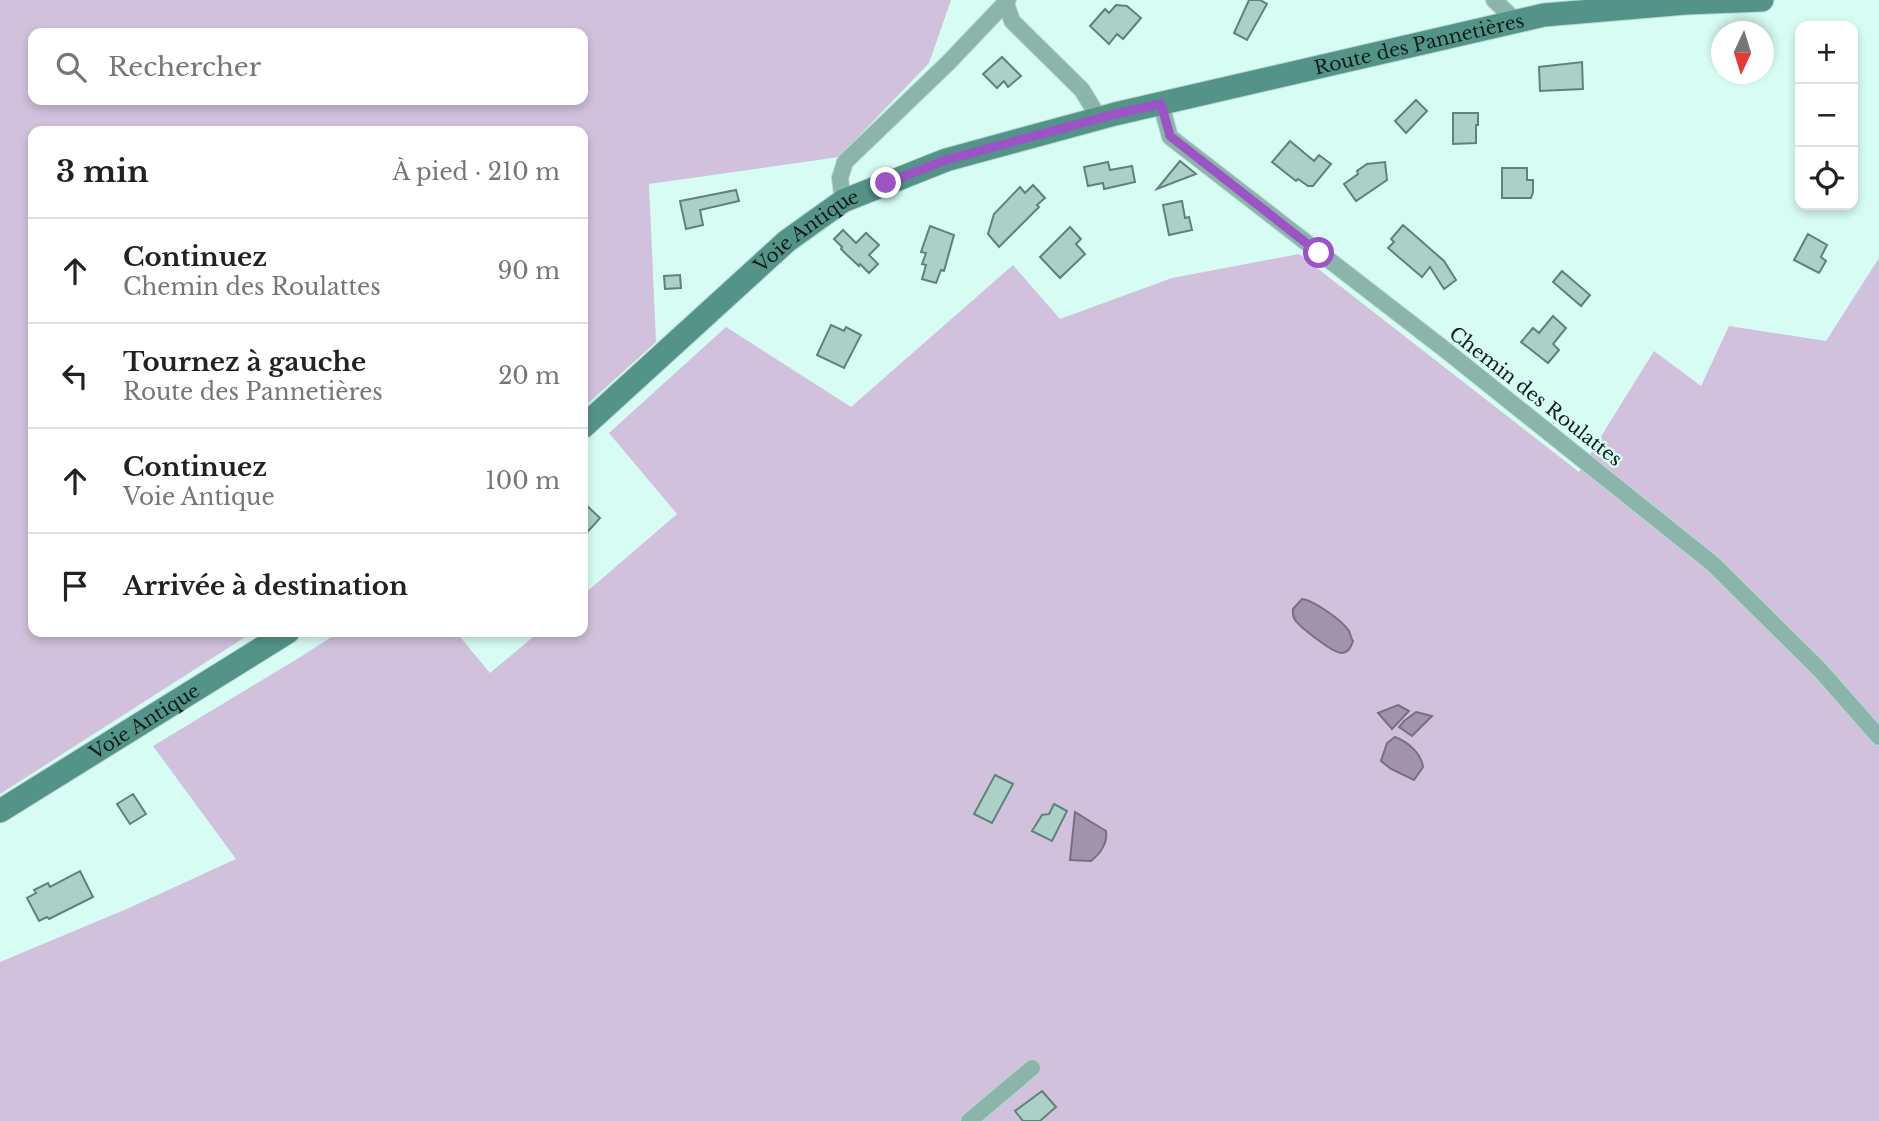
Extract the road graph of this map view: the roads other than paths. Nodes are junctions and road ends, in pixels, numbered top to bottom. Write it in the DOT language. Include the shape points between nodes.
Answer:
graph roads {
  1 [pos="1494,0"];
  2 [pos="1762,0"];
  3 [pos="1007,1"];
  4 [pos="1516,21"];
  5 [pos="1161,104"];
  6 [pos="1110,116"];
  7 [pos="843,201"];
  8 [pos="588,422"];
  9 [pos="280,637"];
  10 [pos="1879,737"];
  11 [pos="0,811"];
  12 [pos="1032,1068"];
  13 [pos="969,1121"];
  1 -- 4 [label="street"];
  2 -- 4 [label="street, Route des Pannetières" via="1544,15"];
  3 -- 6 [label="street" via="1012,21"];
  3 -- 7 [label="street" via="845,162 840,178"];
  4 -- 5 [label="street, Route des Pannetières"];
  5 -- 6 [label="street, Route des Pannetières"];
  5 -- 10 [label="street, Chemin des Roulattes" via="1170,136 1713,564 1820,670"];
  6 -- 7 [label="street, Voie Antique" via="946,160"];
  7 -- 8 [label="street, Voie Antique" via="788,241"];
  9 -- 11 [label="street, Voie Antique"];
  12 -- 13 [label="street"];
}
